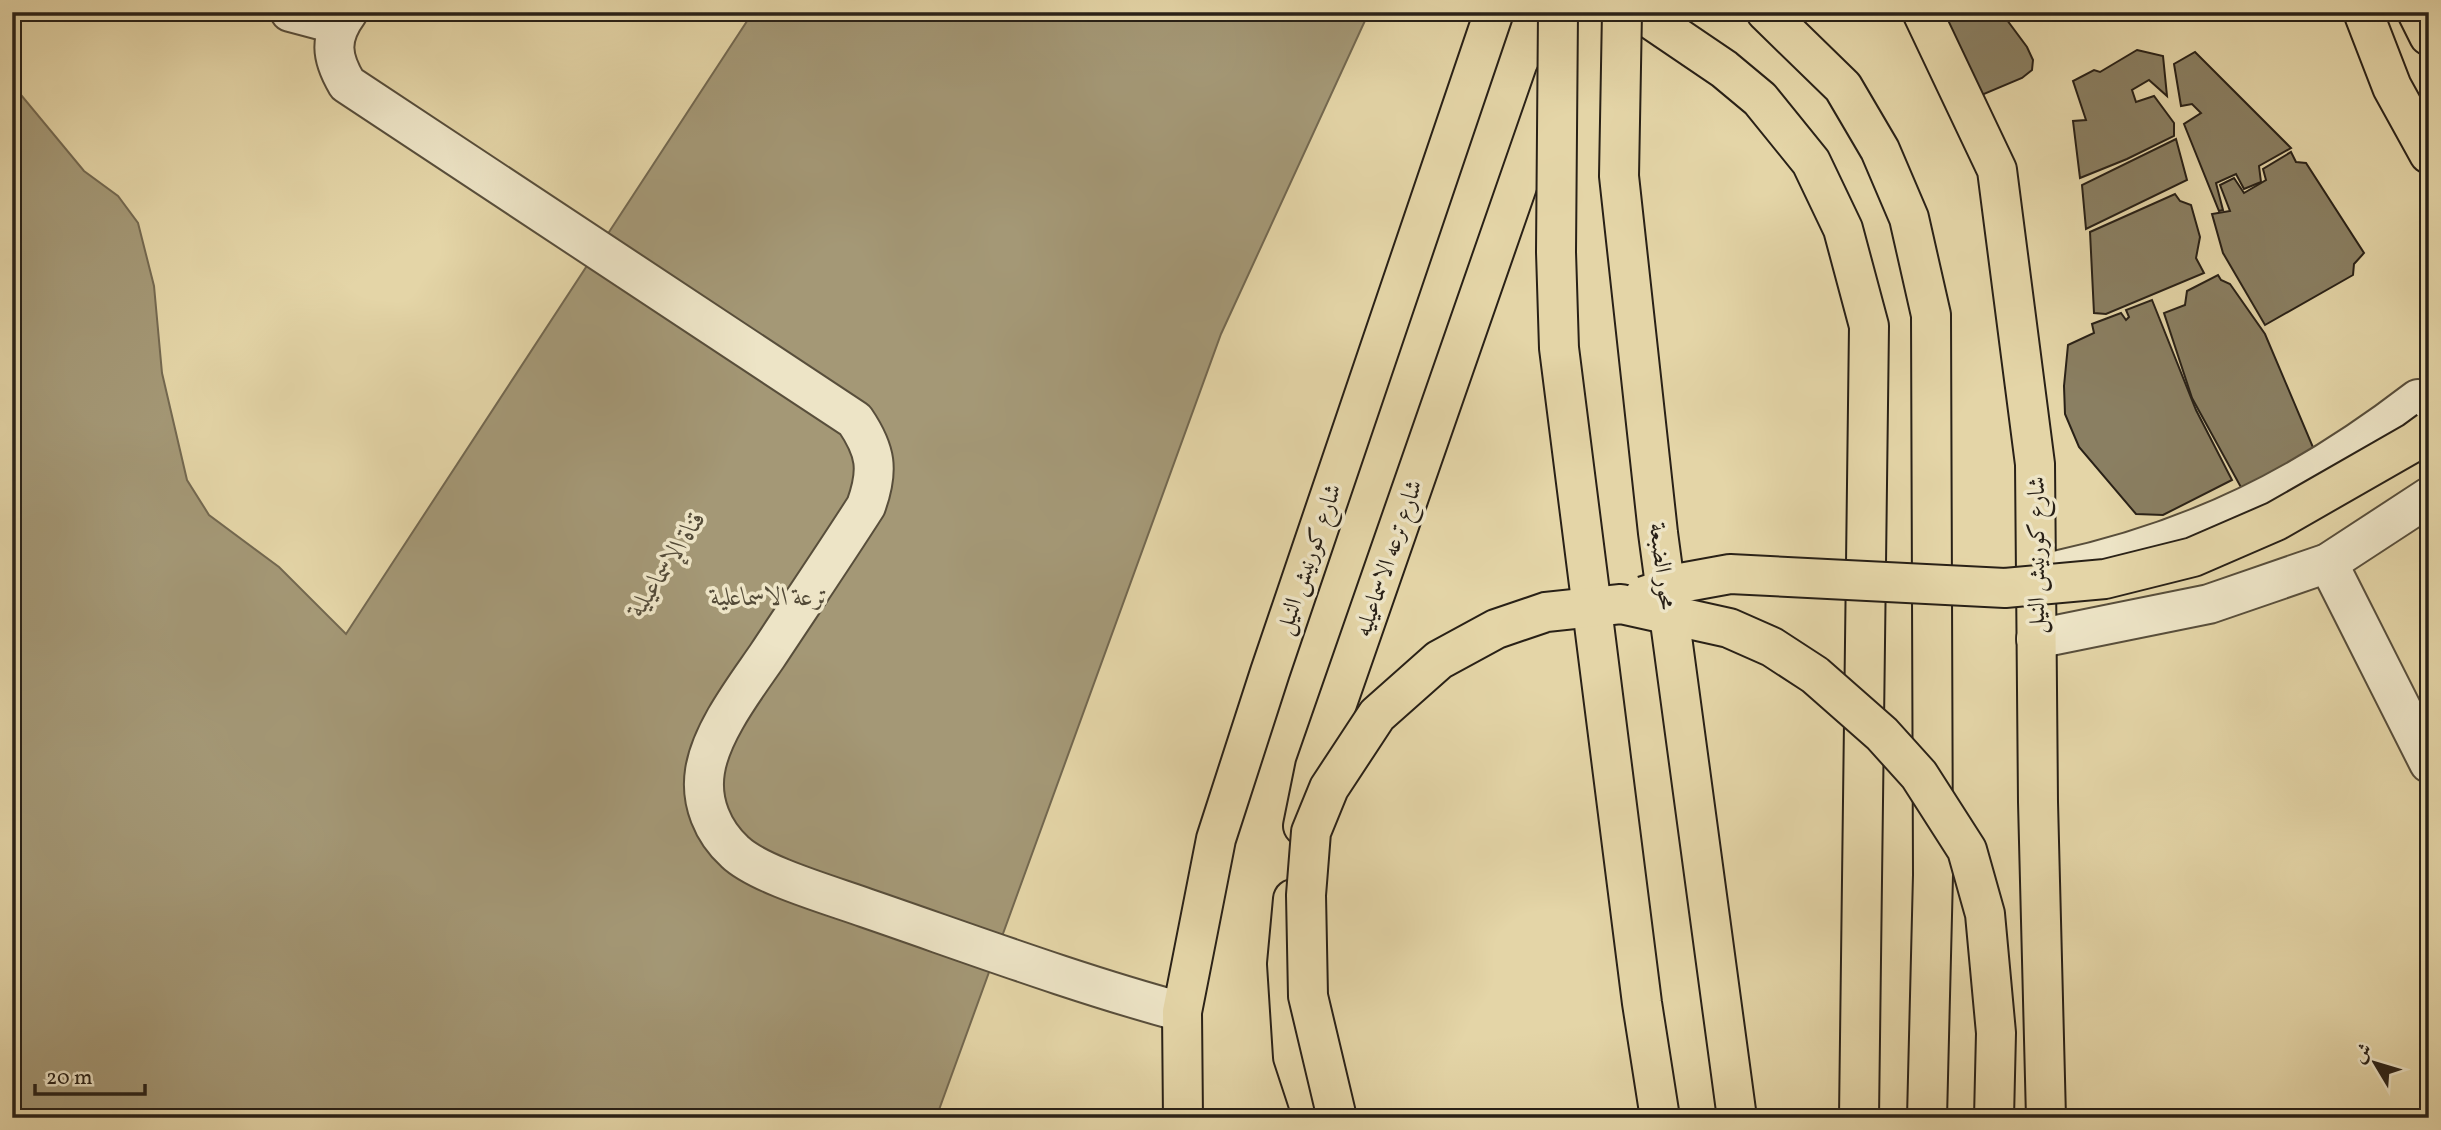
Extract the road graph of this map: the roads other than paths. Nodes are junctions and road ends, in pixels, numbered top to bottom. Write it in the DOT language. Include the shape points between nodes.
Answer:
graph roads {
  1 [pos="290,12"];
  2 [pos="1494,12"];
  3 [pos="1558,12"];
  4 [pos="1577,12"];
  5 [pos="1622,12"];
  6 [pos="1640,12"];
  7 [pos="1766,12"];
  8 [pos="1922,12"];
  9 [pos="2363,12"];
  10 [pos="2417,12"];
  11 [pos="344,19"];
  12 [pos="2429,36"];
  13 [pos="2429,155"];
  14 [pos="2424,415"];
  15 [pos="2429,497"];
  16 [pos="2328,563"];
  17 [pos="2035,575"];
  18 [pos="1620,604"];
  19 [pos="2036,639"];
  20 [pos="2429,763"];
  21 [pos="1182,1012"];
  22 [pos="1182,1118"];
  23 [pos="1312,1118"];
  24 [pos="1337,1118"];
  25 [pos="1660,1118"];
  26 [pos="1737,1118"];
  27 [pos="1859,1118"];
  28 [pos="1927,1118"];
  29 [pos="1994,1118"];
  30 [pos="2046,1118"];
  1 -- 11 [label="street"];
  2 -- 21 [label="main road, شارع كورنيش النيل" via="1216,839"];
  3 -- 25 [label="main road, bridge" via="1559,348"];
  4 -- 23 [label="main road, شارع ترعه الاسماعيليه" via="1315,767 1296,864 1287,964 1293,1057"];
  5 -- 26 [label="main road, محور الضبعة, bridge" via="1619,176 1658,533"];
  6 -- 27 [label="main road" via="1760,99 1811,162 1843,229 1869,326"];
  7 -- 28 [label="main road" via="1843,87 1880,149 1909,218 1931,315 1933,875"];
  8 -- 17 [label="main road, شارع كورنيش النيل" via="1997,170 2035,464"];
  9 -- 13 [label="main road" via="2392,87"];
  10 -- 12 [label="main road"];
  11 -- 21 [label="street" via="334,46 337,67 347,85 855,420 868,439 875,461 874,484 866,506 735,703 705,771 705,802 712,821 736,854 811,888"];
  14 -- 17 [label="street" via="2370,436 2266,499 2232,514 2153,545"];
  14 -- 18 [label="main road, bridge" via="2414,442 2276,521 2193,556 2105,579 2006,587 1730,574 1686,582"];
  15 -- 16 [label="street"];
  16 -- 19 [label="street" via="2209,604"];
  16 -- 20 [label="street"];
  17 -- 19 [label="main road, شارع كورنيش النيل"];
  18 -- 24 [label="main road, bridge" via="1546,612 1496,629 1439,660 1377,715 1329,788 1311,832 1306,895 1308,996"];
  18 -- 29 [label="main road, bridge" via="1729,628 1772,647 1815,676 1882,734 1919,775 1967,850 1985,914 1996,1033"];
  19 -- 30 [label="main road, شارع كورنيش النيل"];
  21 -- 22 [label="main road, شارع كورنيش النيل"];
}
